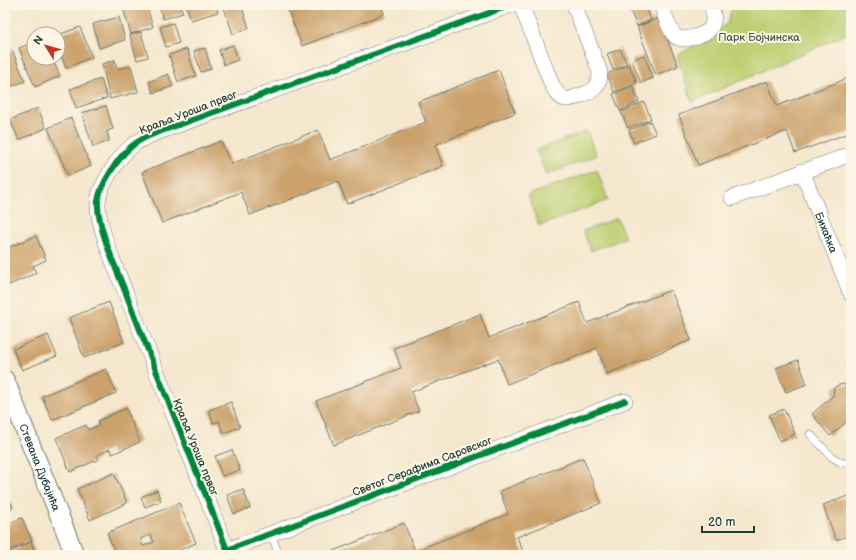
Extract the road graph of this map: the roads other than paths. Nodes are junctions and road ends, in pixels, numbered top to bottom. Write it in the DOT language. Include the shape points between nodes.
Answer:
graph roads {
  1 [pos="511,5"];
  2 [pos="520,5"];
  3 [pos="574,5"];
  4 [pos="661,5"];
  5 [pos="712,5"];
  6 [pos="851,154"];
  7 [pos="802,171"];
  8 [pos="732,198"];
  9 [pos="851,294"];
  10 [pos="5,380"];
  11 [pos="625,401"];
  12 [pos="810,434"];
  13 [pos="851,463"];
  14 [pos="271,534"];
  15 [pos="228,552"];
  16 [pos="75,555"];
  17 [pos="279,555"];
  1 -- 15 [label="street, Краља Уроша првог" via="156,133 131,146 101,188 99,214 108,245 158,379"];
  2 -- 3 [label="street" via="552,85 558,95 570,99 594,89 600,72"];
  4 -- 5 [label="street" via="671,31 681,40 709,30 713,24"];
  6 -- 7 [label="street"];
  7 -- 8 [label="street"];
  7 -- 9 [label="street, Бихаћка"];
  10 -- 16 [label="street, Стевана Дубајића"];
  11 -- 14 [label="street, Светог Серафима Саровског"];
  12 -- 13 [label="lane" via="832,457 842,463"];
  14 -- 15 [label="street, Светог Серафима Саровског"];
  14 -- 17 [label="lane"];
}
